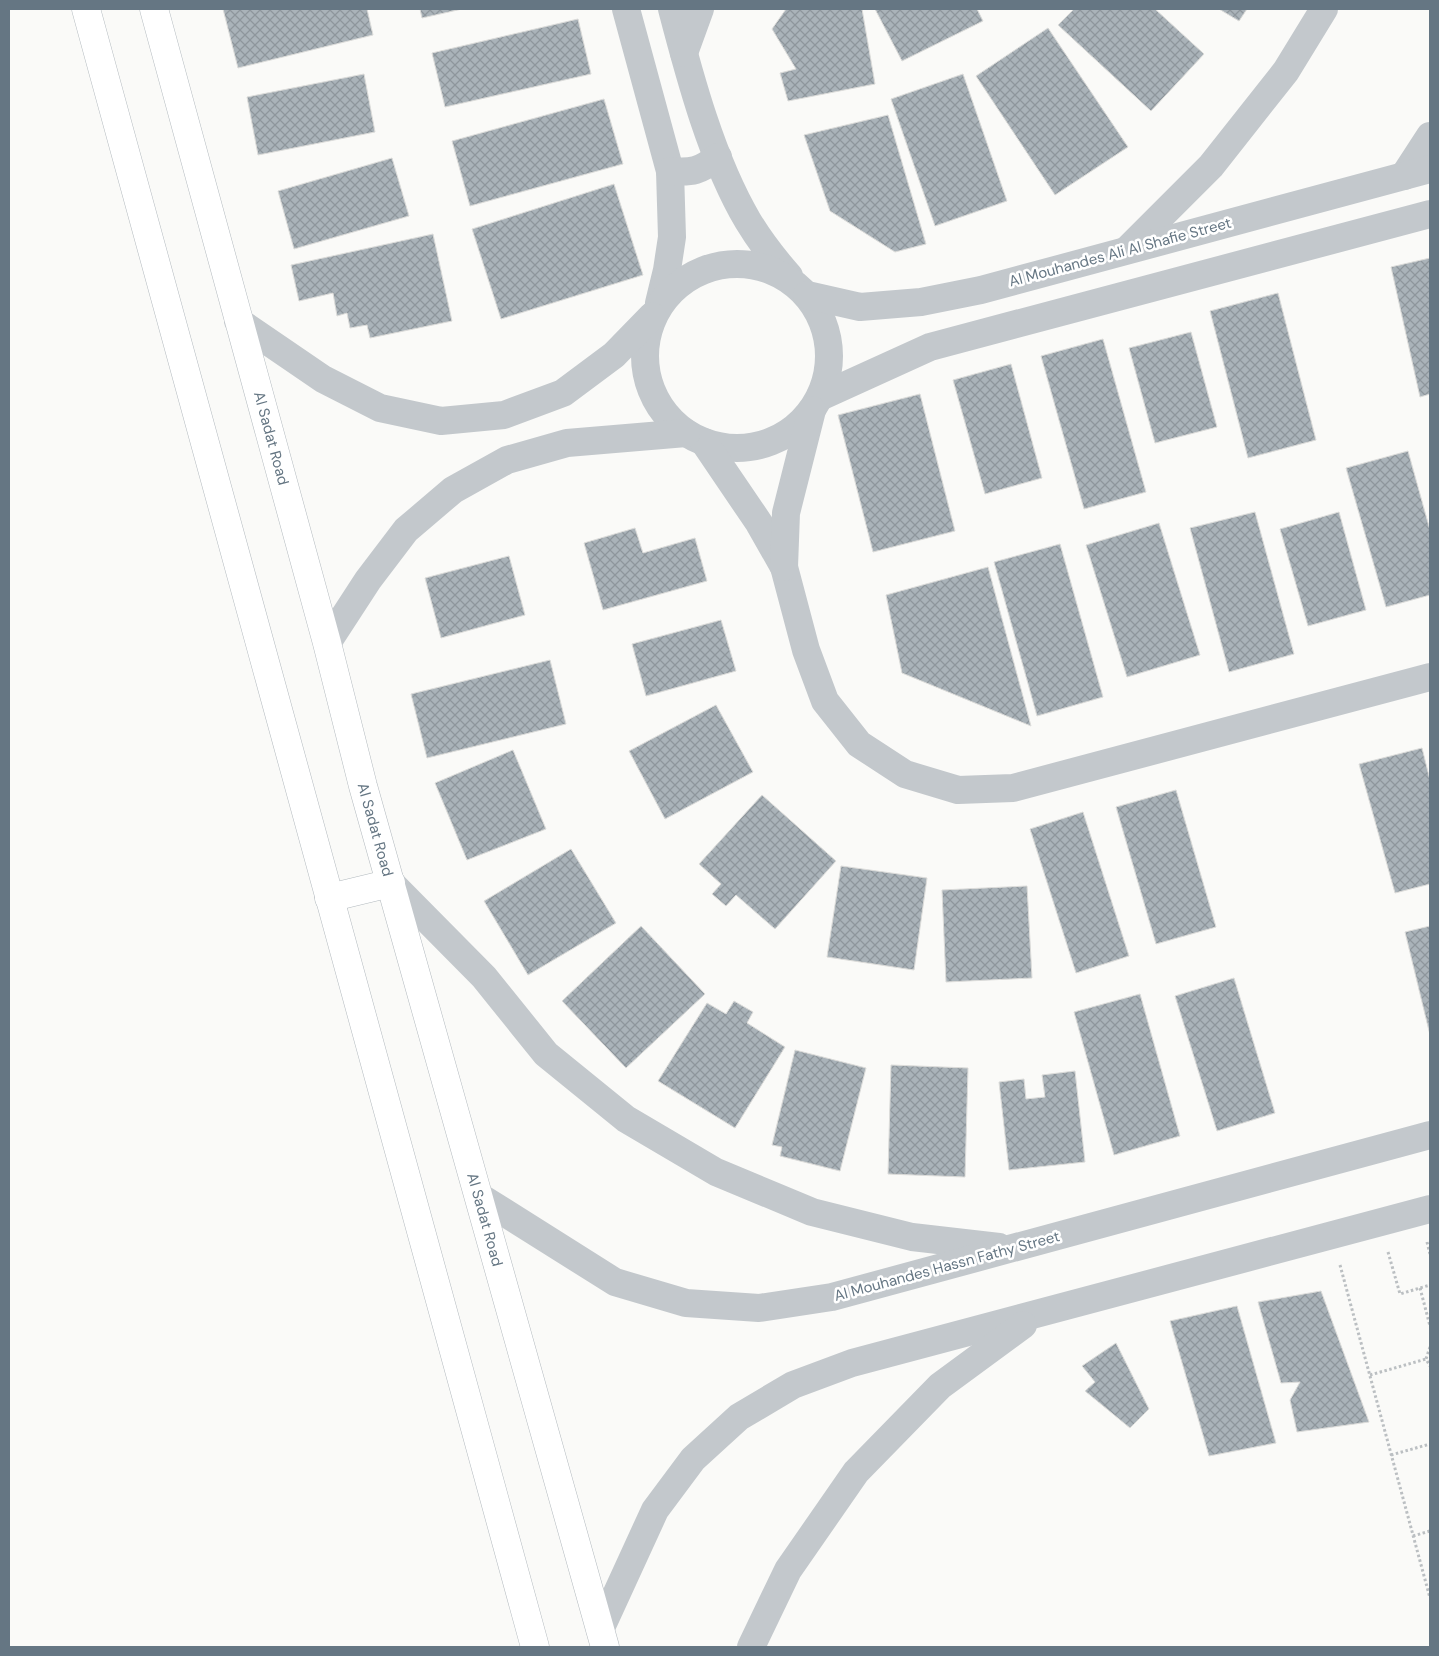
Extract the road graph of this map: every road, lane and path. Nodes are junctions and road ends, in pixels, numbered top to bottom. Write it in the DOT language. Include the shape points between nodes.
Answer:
graph roads {
  1 [pos="86,9"];
  2 [pos="154,9"];
  3 [pos="626,9"];
  4 [pos="672,9"];
  5 [pos="700,9"];
  6 [pos="1324,9"];
  7 [pos="684,53"];
  8 [pos="1430,136"];
  9 [pos="718,157"];
  10 [pos="1430,169"];
  11 [pos="670,171"];
  12 [pos="1404,176"];
  13 [pos="1427,217"];
  14 [pos="1125,252"];
  15 [pos="799,287"];
  16 [pos="656,309"];
  17 [pos="238,321"];
  18 [pos="816,403"];
  19 [pos="695,438"];
  20 [pos="784,567"];
  21 [pos="327,643"];
  22 [pos="1430,677"];
  23 [pos="391,883"];
  24 [pos="329,898"];
  25 [pos="1430,1135"];
  26 [pos="480,1197"];
  27 [pos="1430,1209"];
  28 [pos="1379,1223"];
  29 [pos="1332,1236"];
  30 [pos="1015,1249"];
  31 [pos="1430,1285"];
  32 [pos="1420,1288"];
  33 [pos="1036,1315"];
  34 [pos="1430,1326"];
  35 [pos="1430,1347"];
  36 [pos="1426,1359"];
  37 [pos="1430,1366"];
  38 [pos="1370,1375"];
  39 [pos="1430,1444"];
  40 [pos="1392,1455"];
  41 [pos="1430,1531"];
  42 [pos="1413,1536"];
  43 [pos="1430,1598"];
  44 [pos="603,1639"];
  45 [pos="535,1647"];
  46 [pos="752,1647"];
  1 -- 24 [label="main road"];
  2 -- 17 [label="main road, Al Sadat Road"];
  3 -- 11 [label="street"];
  4 -- 7 [label="street"];
  5 -- 7 [label="street"];
  6 -- 14 [label="street" via="1286,71 1211,166"];
  7 -- 9 [label="street"];
  8 -- 12 [label="street"];
  9 -- 11 [label="street" via="704,168"];
  9 -- 15 [label="street" via="748,222 768,252"];
  10 -- 12 [label="street, Al Mouhandes Ali Al Shafie Street"];
  11 -- 16 [label="street" via="672,237"];
  12 -- 14 [label="street, Al Mouhandes Ali Al Shafie Street"];
  13 -- 18 [label="street" via="930,347"];
  14 -- 15 [label="street, Al Mouhandes Ali Al Shafie Street" via="981,290 921,302 860,307"];
  15 -- 16 [label="street, Al Mouhandes Ali Al Shafie Street" via="765,267 736,263 706,268 680,282"];
  15 -- 18 [label="street" via="820,314 828,336 830,360 826,384"];
  16 -- 17 [label="street" via="614,355 564,393 504,415 441,421 380,408 323,379"];
  16 -- 19 [label="street" via="644,344 646,373 655,401 674,424"];
  17 -- 21 [label="main road, Al Sadat Road"];
  18 -- 19 [label="street" via="803,421 777,439 746,448 714,445"];
  18 -- 20 [label="street" via="786,514"];
  19 -- 20 [label="street" via="759,523"];
  19 -- 21 [label="street" via="567,443 507,460 453,490 406,530"];
  20 -- 22 [label="street" via="806,650 825,701 859,744 905,774 958,790 1013,788"];
  21 -- 23 [label="main road, Al Sadat Road"];
  23 -- 24 [label="main road"];
  23 -- 26 [label="main road, Al Sadat Road"];
  23 -- 30 [label="street" via="484,977 546,1054 626,1119 708,1167 812,1212 912,1237"];
  24 -- 45 [label="main road"];
  25 -- 30 [label="street, Al Mouhandes Hassn Fathy Street"];
  26 -- 30 [label="street, Al Mouhandes Hassn Fathy Street" via="615,1282 686,1302 759,1308 832,1297"];
  26 -- 44 [label="main road, Al Sadat Road"];
  27 -- 28 [label="street"];
  28 -- 29 [label="street"];
  28 -- 32 [label="path" via="1400,1294"];
  29 -- 33 [label="street"];
  29 -- 38 [label="path"];
  31 -- 32 [label="path"];
  32 -- 34 [label="path"];
  33 -- 44 [label="street" via="852,1363 793,1385 739,1417 693,1459 655,1510"];
  33 -- 46 [label="street" via="940,1386 856,1472 788,1570"];
  35 -- 36 [label="path"];
  36 -- 37 [label="path"];
  36 -- 38 [label="path"];
  38 -- 40 [label="path"];
  39 -- 40 [label="path"];
  40 -- 42 [label="path"];
  41 -- 42 [label="path"];
  42 -- 43 [label="path"];
}
